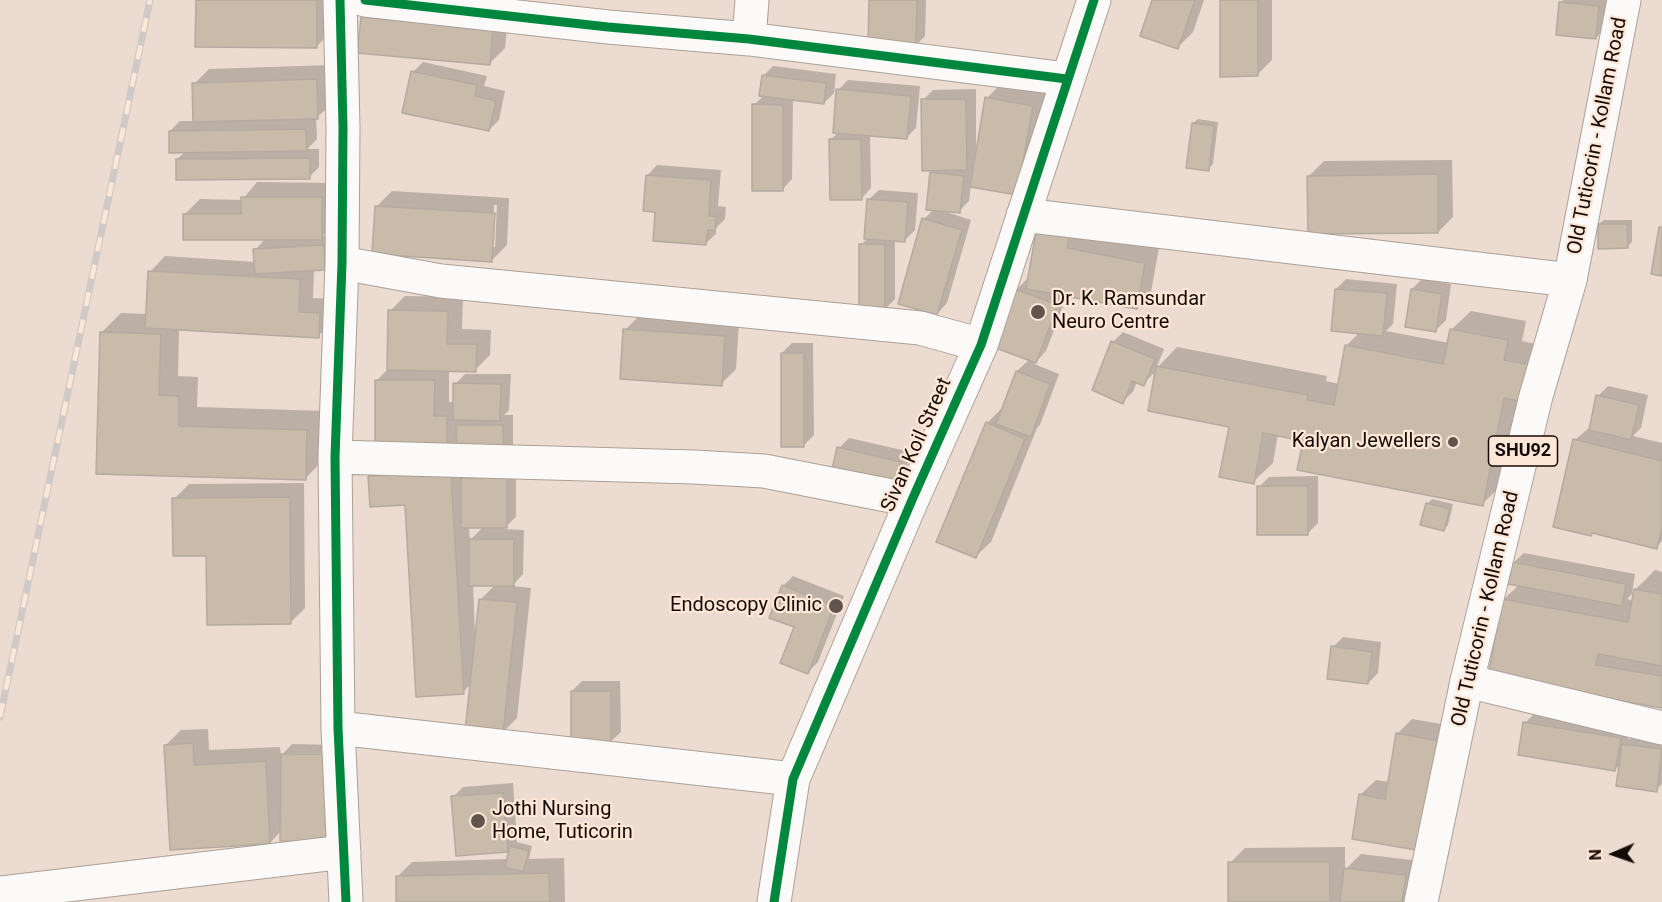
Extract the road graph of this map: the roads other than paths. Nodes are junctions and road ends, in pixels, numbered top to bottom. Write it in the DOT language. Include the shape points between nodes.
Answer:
graph roads {
  1 [pos="340,0"];
  2 [pos="365,0"];
  3 [pos="752,0"];
  4 [pos="1094,0"];
  5 [pos="1624,0"];
  6 [pos="609,13"];
  7 [pos="748,39"];
  8 [pos="1067,79"];
  9 [pos="1023,215"];
  10 [pos="342,263"];
  11 [pos="1570,280"];
  12 [pos="981,345"];
  13 [pos="335,457"];
  14 [pos="912,500"];
  15 [pos="1467,681"];
  16 [pos="338,728"];
  17 [pos="1662,728"];
  18 [pos="793,779"];
  19 [pos="344,852"];
  20 [pos="0,893"];
  21 [pos="346,902"];
  22 [pos="774,902"];
  23 [pos="1421,902"];
  1 -- 10 [label="street"];
  2 -- 6 [label="street"];
  3 -- 7 [label="street"];
  4 -- 8 [label="street, Sivan Koil Street"];
  5 -- 11 [label="street, Old Tuticorin - Kollam Road / SHU92"];
  6 -- 7 [label="street"];
  7 -- 8 [label="street"];
  8 -- 9 [label="street, Sivan Koil Street"];
  9 -- 11 [label="street"];
  9 -- 12 [label="street, Sivan Koil Street"];
  10 -- 12 [label="street" via="441,280 920,328"];
  10 -- 13 [label="street"];
  11 -- 15 [label="street, Old Tuticorin - Kollam Road / SHU92" via="1536,396"];
  12 -- 14 [label="street, Sivan Koil Street"];
  13 -- 14 [label="street" via="764,471"];
  13 -- 16 [label="street"];
  14 -- 18 [label="street, Sivan Koil Street"];
  15 -- 17 [label="street"];
  15 -- 23 [label="street, Old Tuticorin - Kollam Road / SHU92"];
  16 -- 18 [label="street"];
  16 -- 19 [label="street"];
  18 -- 22 [label="street, Sivan Koil Street"];
  19 -- 20 [label="street"];
  19 -- 21 [label="street"];
}
